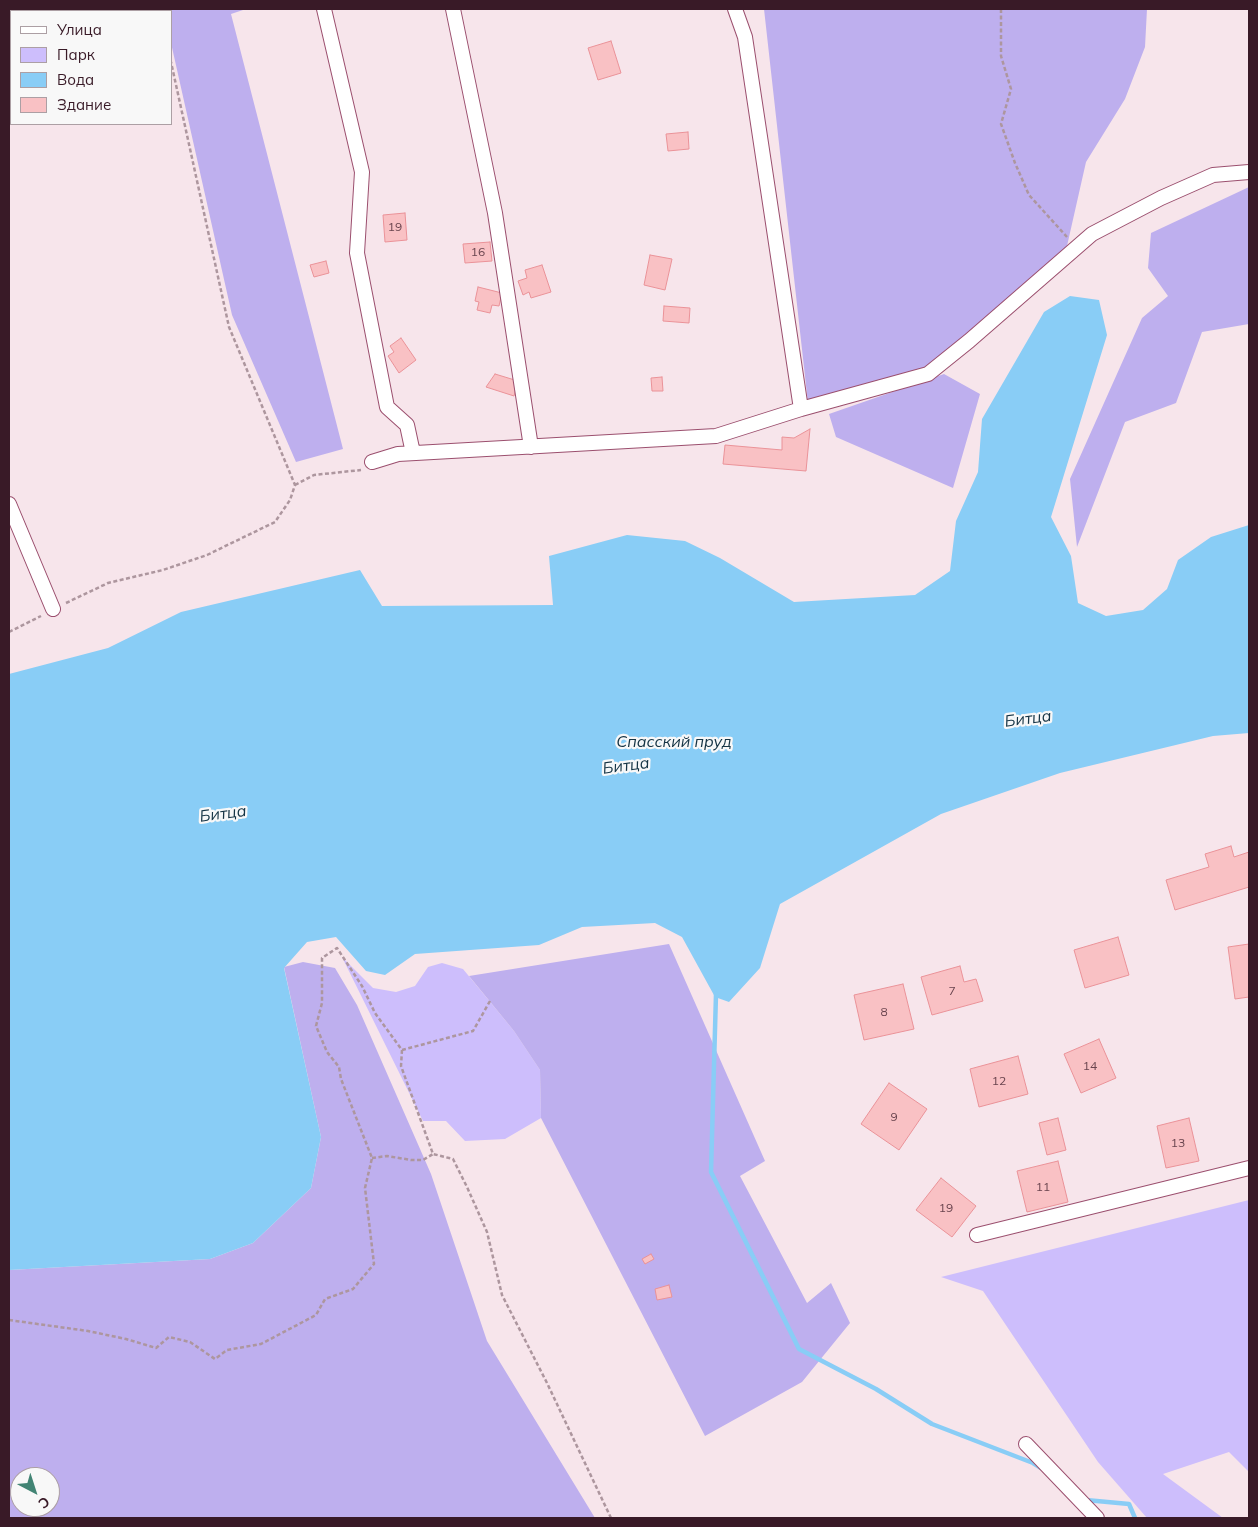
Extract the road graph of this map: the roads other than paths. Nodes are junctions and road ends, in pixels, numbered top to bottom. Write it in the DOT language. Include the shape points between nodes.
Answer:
graph roads {
  1 [pos="324,9"];
  2 [pos="453,9"];
  3 [pos="735,9"];
  4 [pos="1249,172"];
  5 [pos="801,409"];
  6 [pos="531,448"];
  7 [pos="413,454"];
  8 [pos="370,466"];
  9 [pos="9,504"];
  10 [pos="53,610"];
  11 [pos="1249,1168"];
  12 [pos="977,1235"];
  13 [pos="1026,1444"];
  14 [pos="1097,1518"];
  1 -- 7 [label="street" via="362,172 357,253 387,407 406,425"];
  2 -- 6 [label="street" via="496,213"];
  3 -- 5 [label="street" via="746,37"];
  4 -- 5 [label="street" via="1213,174 1092,234 928,374"];
  5 -- 6 [label="street" via="716,436"];
  6 -- 7 [label="street"];
  7 -- 8 [label="street" via="398,454"];
  9 -- 10 [label="street"];
  11 -- 12 [label="street"];
  13 -- 14 [label="street"];
}
